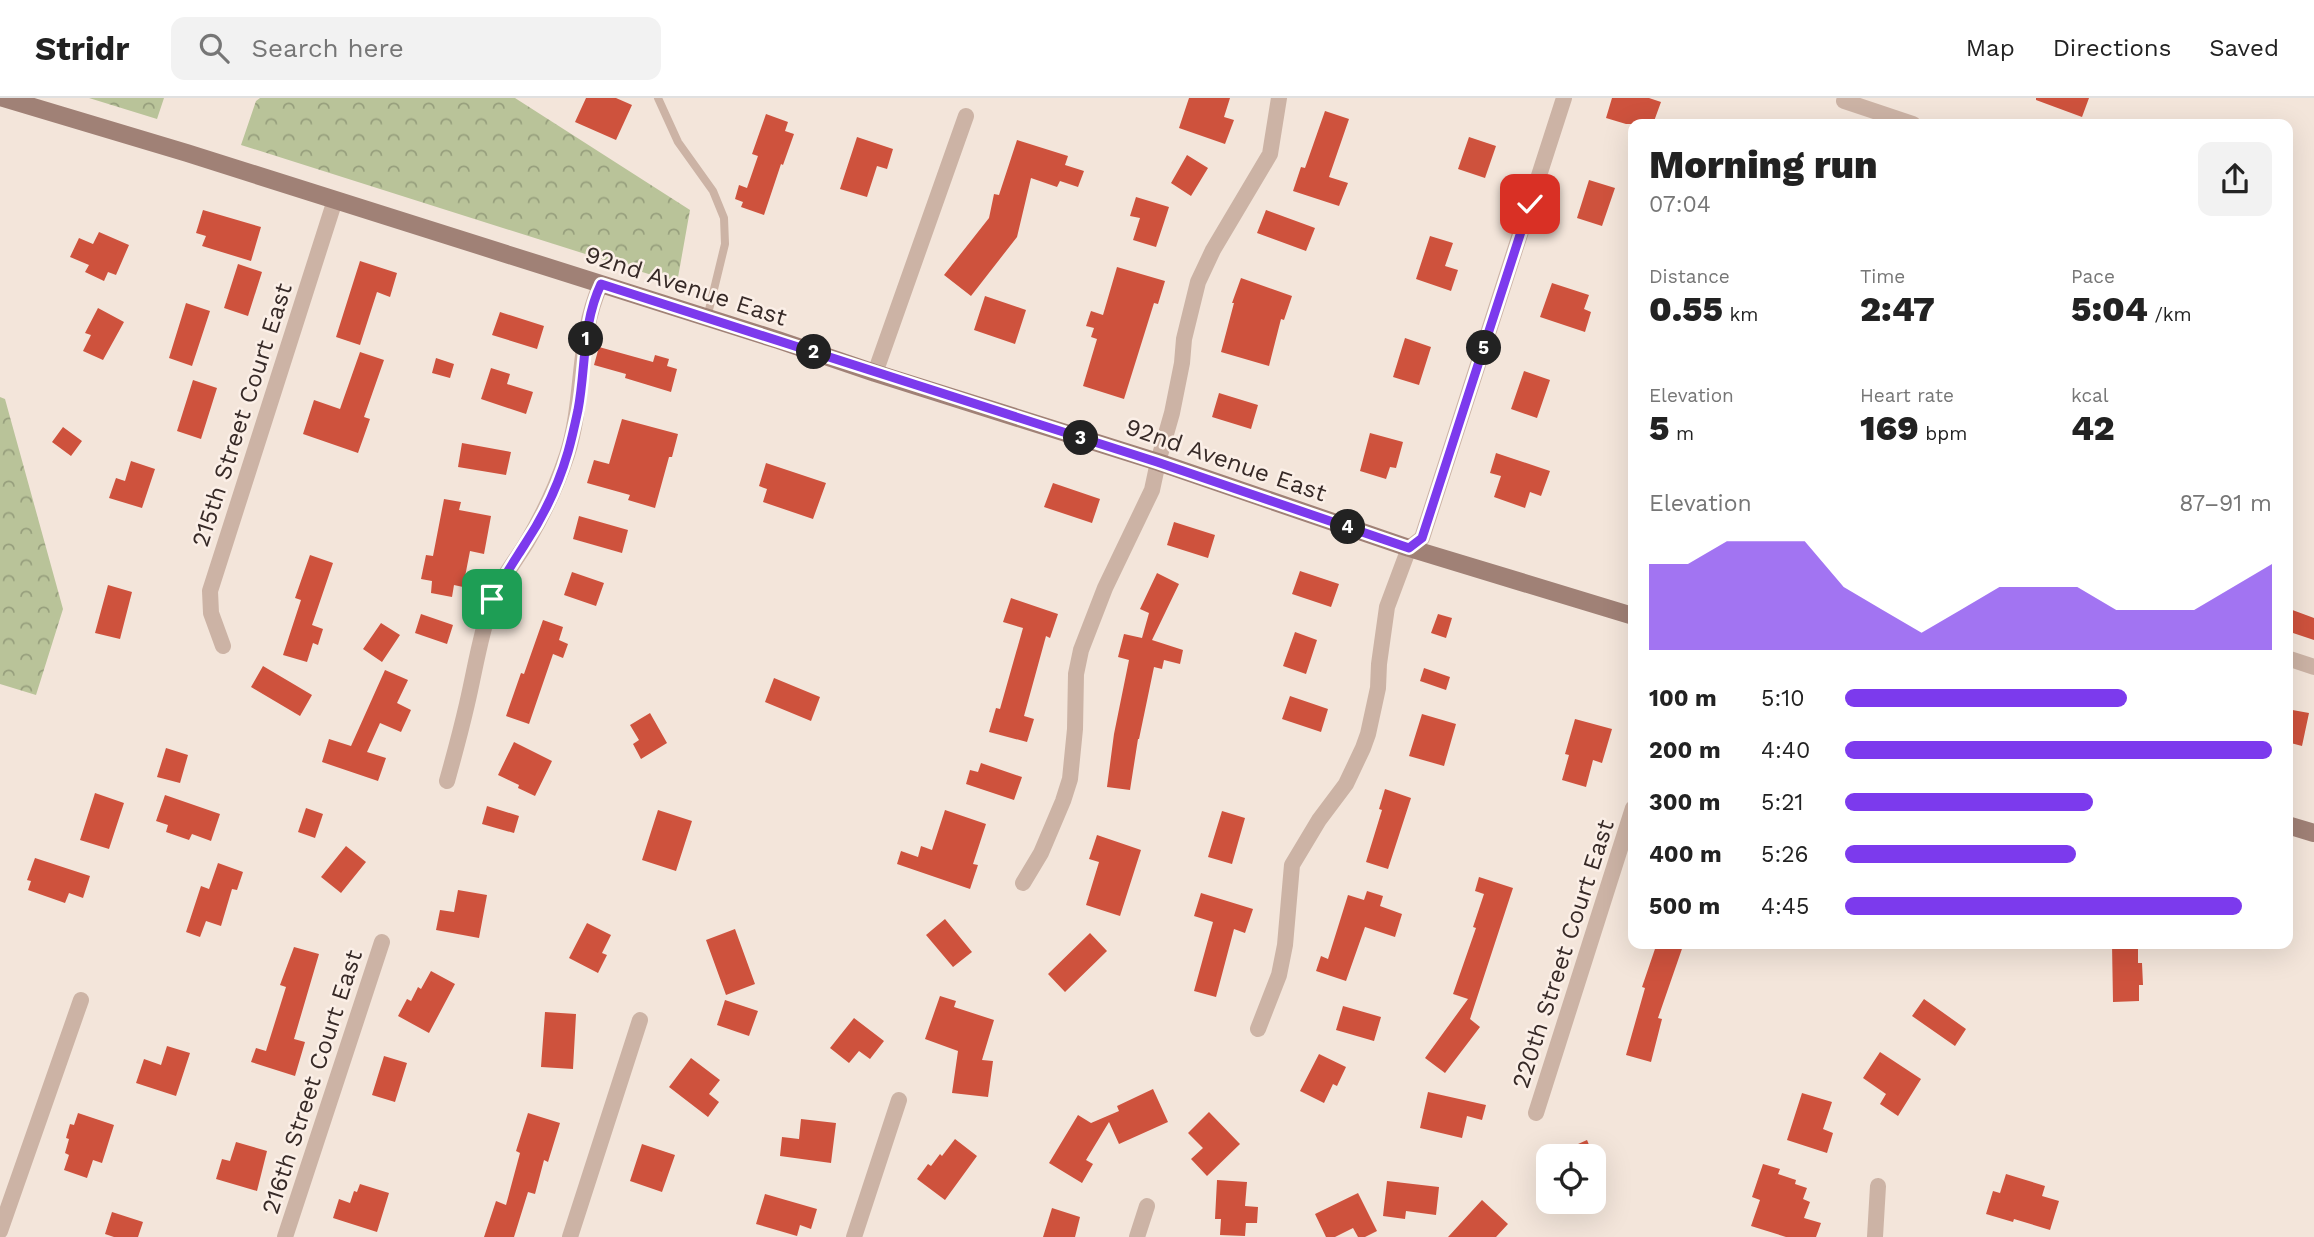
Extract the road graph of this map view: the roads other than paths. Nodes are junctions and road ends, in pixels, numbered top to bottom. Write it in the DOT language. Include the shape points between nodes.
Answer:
graph roads {
  1 [pos="3,98"];
  2 [pos="657,98"];
  3 [pos="1279,98"];
  4 [pos="1564,98"];
  5 [pos="1839,100"];
  6 [pos="966,116"];
  7 [pos="1898,119"];
  8 [pos="335,200"];
  9 [pos="601,284"];
  10 [pos="707,318"];
  11 [pos="876,373"];
  12 [pos="1157,462"];
  13 [pos="1409,548"];
  14 [pos="1628,614"];
  15 [pos="223,646"];
  16 [pos="2293,660"];
  17 [pos="2314,667"];
  18 [pos="447,781"];
  19 [pos="1628,824"];
  20 [pos="2293,827"];
  21 [pos="2314,833"];
  22 [pos="1023,883"];
  23 [pos="382,942"];
  24 [pos="81,1000"];
  25 [pos="640,1020"];
  26 [pos="1258,1029"];
  27 [pos="899,1100"];
  28 [pos="1536,1113"];
  29 [pos="1878,1186"];
  30 [pos="1147,1206"];
  31 [pos="0,1231"];
  32 [pos="285,1237"];
  33 [pos="570,1237"];
  34 [pos="854,1237"];
  35 [pos="1137,1237"];
  36 [pos="1875,1237"];
  1 -- 8 [label="street, 92nd Avenue East"];
  2 -- 10 [label="lane" via="678,142 713,191 724,218 725,244"];
  3 -- 12 [label="street" via="1270,154 1198,282 1172,413"];
  4 -- 13 [label="street" via="1422,538"];
  5 -- 7 [label="street"];
  6 -- 11 [label="street"];
  8 -- 9 [label="street, 92nd Avenue East"];
  8 -- 15 [label="street, 215th Street Court East" via="209,591"];
  9 -- 10 [label="street, 92nd Avenue East"];
  9 -- 18 [label="street" via="592,304 578,409 567,453 543,511 492,599"];
  10 -- 11 [label="street, 92nd Avenue East"];
  11 -- 12 [label="street, 92nd Avenue East"];
  12 -- 13 [label="street, 92nd Avenue East"];
  12 -- 22 [label="street" via="1152,490 1081,650 1069,779 1041,853"];
  13 -- 14 [label="street, 92nd Avenue East"];
  13 -- 26 [label="street" via="1387,607 1368,734 1346,784 1292,865 1286,946"];
  16 -- 17 [label="street"];
  19 -- 28 [label="street, 220th Street Court East"];
  20 -- 21 [label="street"];
  23 -- 32 [label="street, 216th Street Court East"];
  24 -- 31 [label="street"];
  25 -- 33 [label="street"];
  27 -- 34 [label="street"];
  29 -- 36 [label="street"];
  30 -- 35 [label="street"];
}
